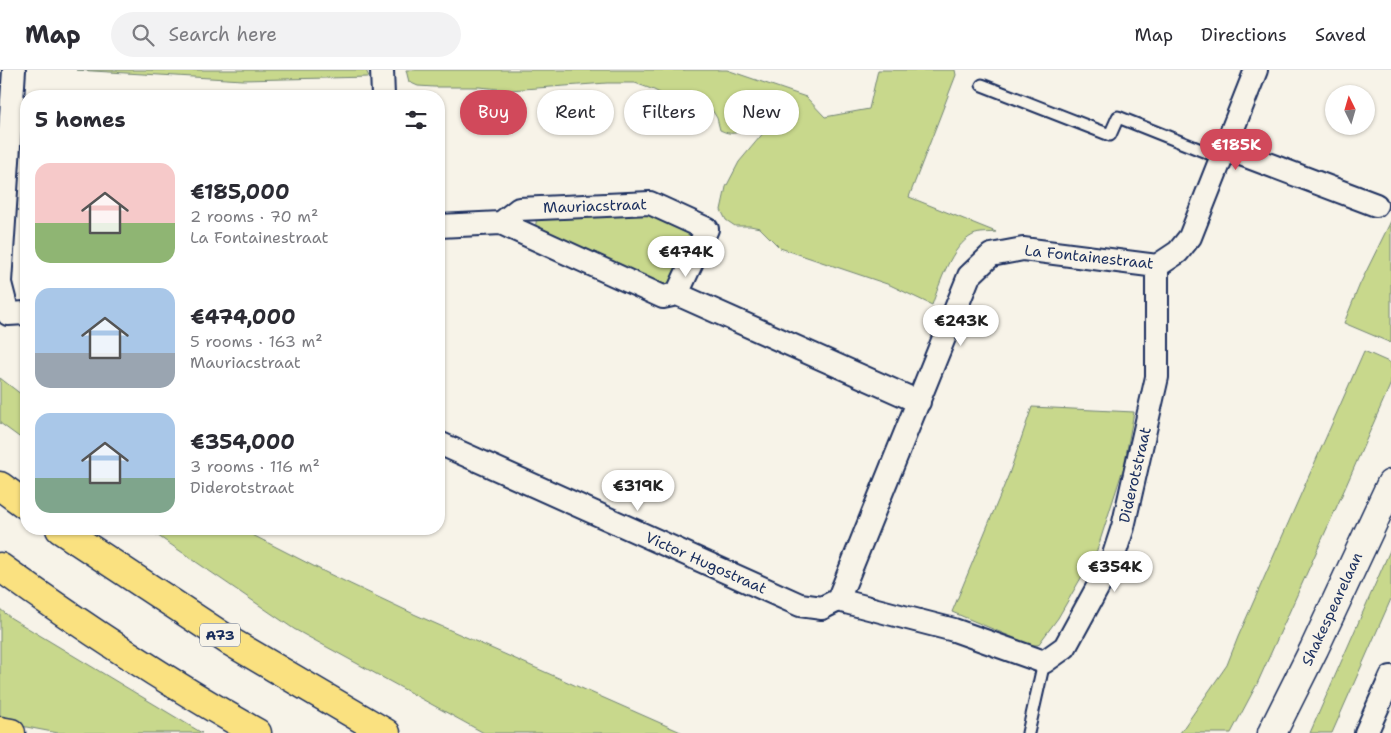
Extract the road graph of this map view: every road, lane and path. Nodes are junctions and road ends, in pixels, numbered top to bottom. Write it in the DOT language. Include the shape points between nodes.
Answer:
graph roads {
  1 [pos="14,70"];
  2 [pos="382,70"];
  3 [pos="1256,70"];
  4 [pos="982,85"];
  5 [pos="383,90"];
  6 [pos="1223,153"];
  7 [pos="1376,204"];
  8 [pos="501,224"];
  9 [pos="445,226"];
  10 [pos="1156,266"];
  11 [pos="0,283"];
  12 [pos="677,294"];
  13 [pos="20,313"];
  14 [pos="919,402"];
  15 [pos="445,446"];
  16 [pos="1391,484"];
  17 [pos="0,486"];
  18 [pos="20,501"];
  19 [pos="69,535"];
  20 [pos="0,567"];
  21 [pos="838,600"];
  22 [pos="1044,662"];
  23 [pos="1391,677"];
  24 [pos="0,731"];
  25 [pos="11,733"];
  26 [pos="258,733"];
  27 [pos="386,733"];
  28 [pos="1028,733"];
  29 [pos="1272,733"];
  30 [pos="1366,733"];
  1 -- 11 [label="street"];
  2 -- 5 [label="street"];
  3 -- 6 [label="street, La Fontainestraat"];
  4 -- 6 [label="lane" via="1110,135 1118,117"];
  6 -- 7 [label="street"];
  6 -- 10 [label="street, La Fontainestraat" via="1190,237 1178,252"];
  8 -- 9 [label="street"];
  8 -- 12 [label="street" via="663,297"];
  8 -- 12 [label="street, Mauriacstraat" via="519,209 650,203 707,229"];
  10 -- 14 [label="street, La Fontainestraat" via="1022,249 991,255 969,276"];
  10 -- 22 [label="street, Diderotstraat" via="1157,377 1123,527 1112,561 1065,647"];
  11 -- 13 [label="street" via="8,314"];
  12 -- 14 [label="street"];
  14 -- 21 [label="street, La Fontainestraat"];
  15 -- 21 [label="street, Victor Hugostraat" via="800,605 822,608"];
  16 -- 29 [label="street, Shakespearelaan"];
  17 -- 18 [label="highway"];
  19 -- 27 [label="highway, A73" via="231,642"];
  20 -- 26 [label="highway" via="169,681"];
  21 -- 22 [label="street" via="954,630"];
  22 -- 28 [label="lane"];
  23 -- 30 [label="street"];
  24 -- 25 [label="highway"];
}
